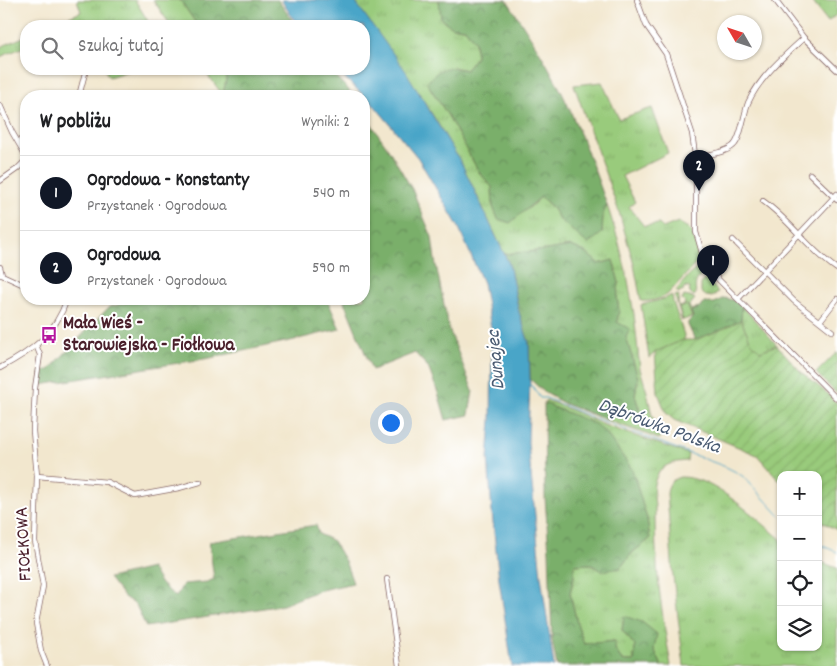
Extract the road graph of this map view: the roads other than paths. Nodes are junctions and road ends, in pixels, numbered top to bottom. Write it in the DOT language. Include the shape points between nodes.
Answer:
graph roads {
  1 [pos="637,0"];
  2 [pos="775,0"];
  3 [pos="804,38"];
  4 [pos="837,70"];
  5 [pos="84,75"];
  6 [pos="81,90"];
  7 [pos="0,105"];
  8 [pos="20,146"];
  9 [pos="696,157"];
  10 [pos="20,166"];
  11 [pos="810,174"];
  12 [pos="0,181"];
  13 [pos="836,197"];
  14 [pos="763,201"];
  15 [pos="800,234"];
  16 [pos="733,240"];
  17 [pos="0,267"];
  18 [pos="837,269"];
  19 [pos="765,271"];
  20 [pos="1,275"];
  21 [pos="20,283"];
  22 [pos="738,299"];
  23 [pos="837,299"];
  24 [pos="65,305"];
  25 [pos="820,321"];
  26 [pos="832,331"];
  27 [pos="36,345"];
  28 [pos="0,368"];
  29 [pos="837,399"];
  30 [pos="38,476"];
  31 [pos="200,482"];
  32 [pos="387,579"];
  33 [pos="47,666"];
  34 [pos="399,666"];
  1 -- 9 [label="street" via="646,25 670,63 692,133"];
  2 -- 3 [label="street"];
  3 -- 4 [label="street"];
  3 -- 9 [label="street" via="758,86 748,103 738,140 733,146"];
  5 -- 6 [label="street"];
  7 -- 8 [label="street"];
  9 -- 22 [label="street" via="696,232 699,245 710,270"];
  10 -- 12 [label="street"];
  11 -- 13 [label="street"];
  13 -- 15 [label="street"];
  14 -- 15 [label="street"];
  15 -- 18 [label="street"];
  15 -- 19 [label="street"];
  16 -- 19 [label="street"];
  17 -- 20 [label="street"];
  19 -- 22 [label="street"];
  19 -- 25 [label="street" via="794,301"];
  20 -- 21 [label="street"];
  22 -- 29 [label="street"];
  23 -- 25 [label="street"];
  24 -- 27 [label="street" via="51,330"];
  25 -- 26 [label="street"];
  27 -- 28 [label="street"];
  27 -- 30 [label="street, FIOŁKOWA" via="40,355 33,431"];
  30 -- 31 [label="street" via="107,482 134,496"];
  30 -- 33 [label="street, FIOŁKOWA" via="35,541 43,586 36,622"];
  32 -- 34 [label="street"];
}
